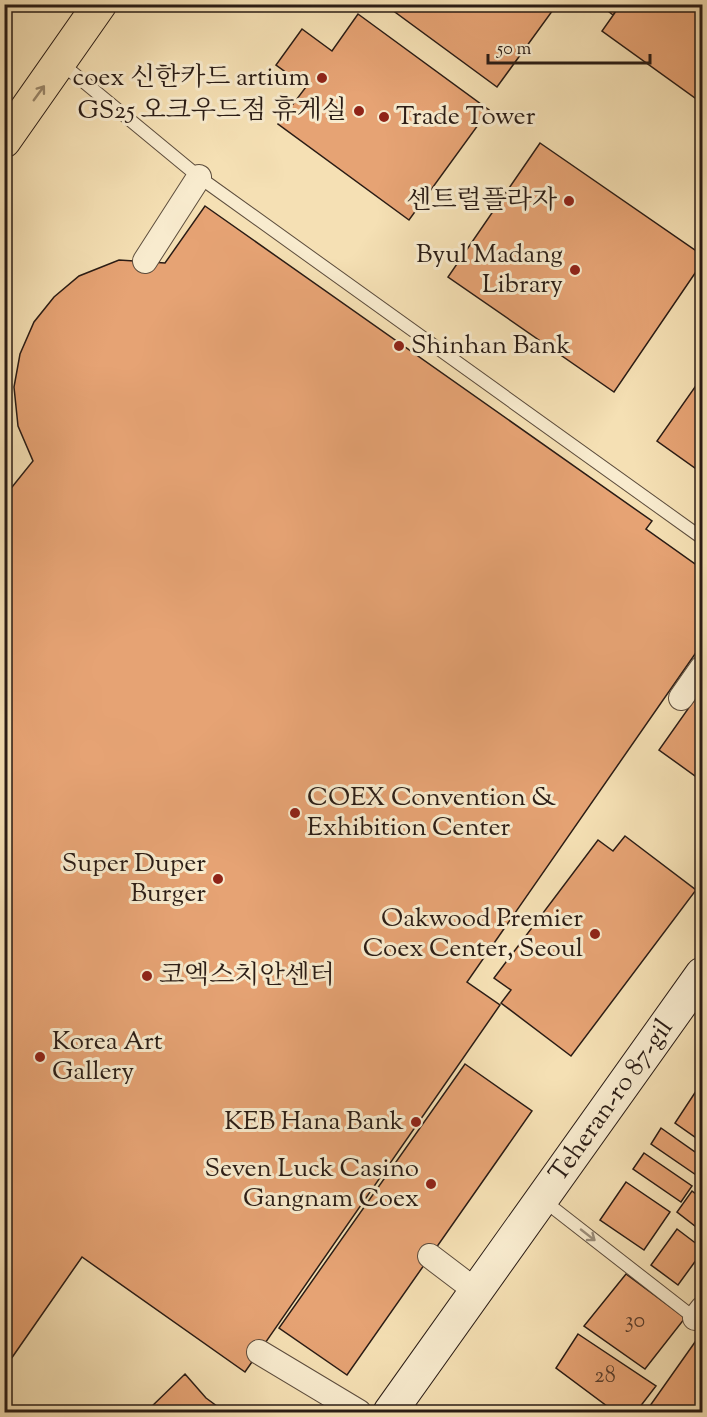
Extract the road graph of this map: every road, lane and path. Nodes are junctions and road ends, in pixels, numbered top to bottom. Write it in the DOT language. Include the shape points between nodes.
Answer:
graph roads {
  1 [pos="100,4"];
  2 [pos="60,63"];
  3 [pos="4,141"];
  4 [pos="199,177"];
  5 [pos="145,261"];
  6 [pos="702,538"];
  7 [pos="702,668"];
  8 [pos="681,698"];
  9 [pos="702,974"];
  10 [pos="542,1199"];
  11 [pos="430,1256"];
  12 [pos="476,1291"];
  13 [pos="700,1317"];
  14 [pos="259,1352"];
  15 [pos="359,1413"];
  16 [pos="390,1413"];
  1 -- 2 [label="main road"];
  3 -- 2 [label="main road, one-way"];
  2 -- 4 [label="lane"];
  4 -- 5 [label="street"];
  4 -- 6 [label="lane"];
  7 -- 8 [label="street"];
  9 -- 10 [label="street, Teheran-ro 87-gil"];
  10 -- 12 [label="street, Teheran-ro 87-gil"];
  10 -- 13 [label="lane, one-way"];
  11 -- 12 [label="street"];
  12 -- 16 [label="street, Teheran-ro 87-gil"];
  14 -- 15 [label="street"];
}
